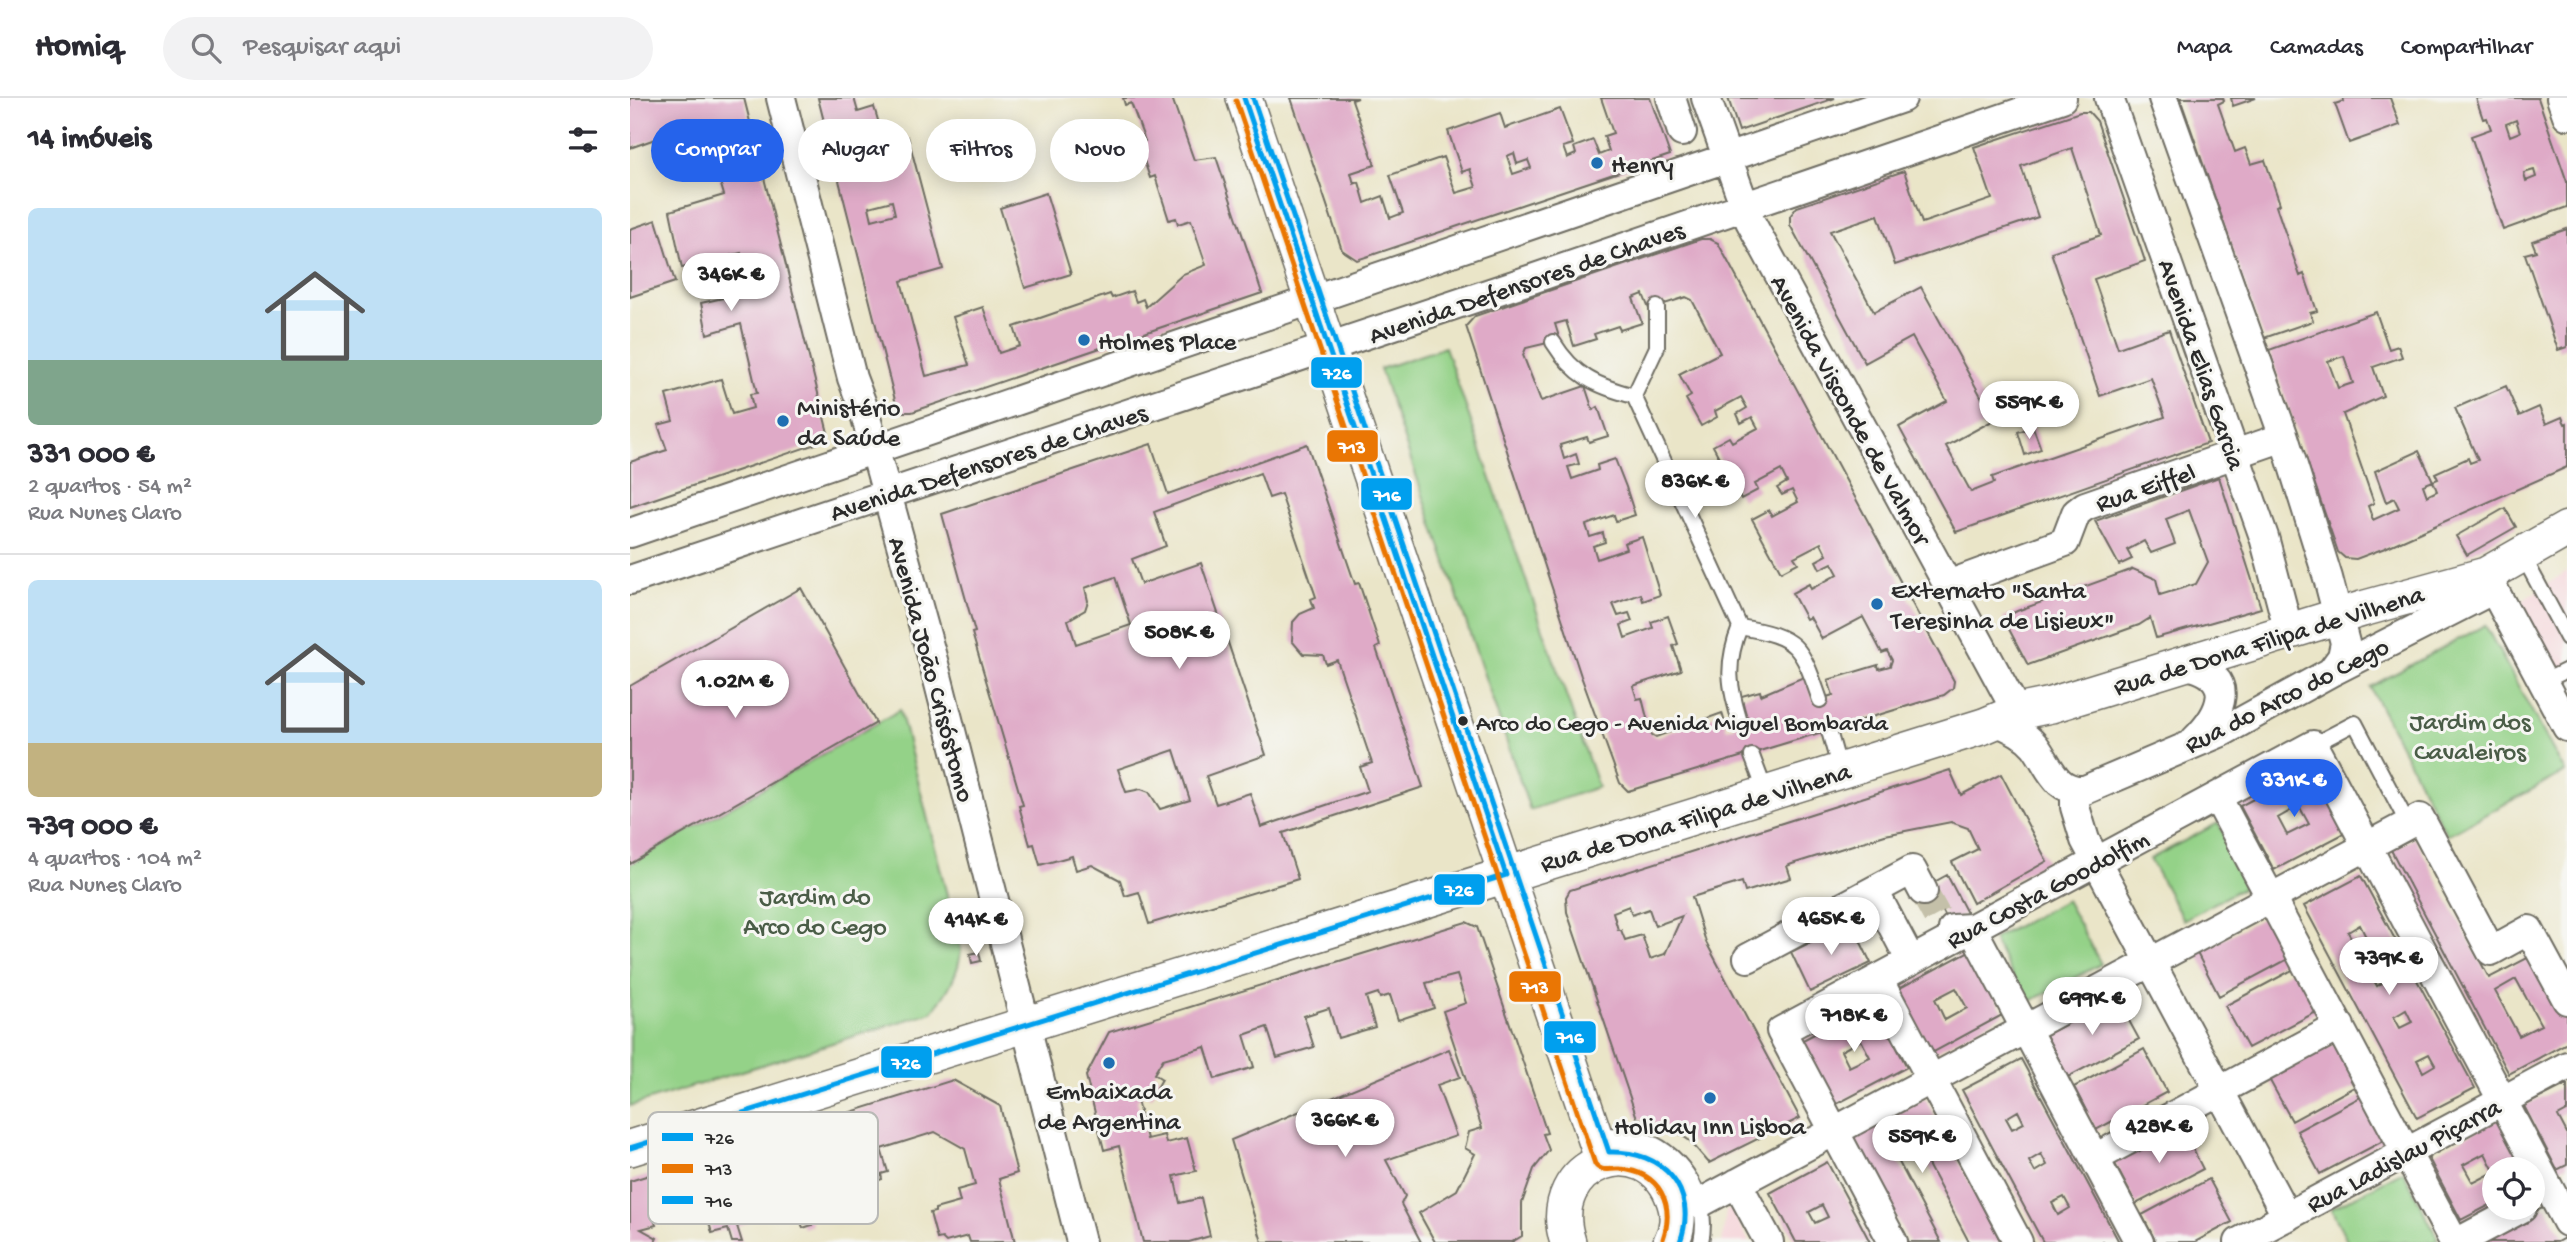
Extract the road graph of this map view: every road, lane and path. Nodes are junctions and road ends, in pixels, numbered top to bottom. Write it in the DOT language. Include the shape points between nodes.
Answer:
graph roads {
  1 [pos="781,98"];
  2 [pos="1244,98"];
  3 [pos="1671,98"];
  4 [pos="1902,98"];
  5 [pos="2062,98"];
  6 [pos="2109,98"];
  7 [pos="2163,98"];
  8 [pos="2561,98"];
  9 [pos="2567,115"];
  10 [pos="1700,121"];
  11 [pos="1727,158"];
  12 [pos="1745,206"];
  13 [pos="1312,299"];
  14 [pos="1657,307"];
  15 [pos="1553,342"];
  16 [pos="1330,354"];
  17 [pos="1634,396"];
  18 [pos="2284,437"];
  19 [pos="875,449"];
  20 [pos="2235,455"];
  21 [pos="886,495"];
  22 [pos="2567,529"];
  23 [pos="630,533"];
  24 [pos="2522,554"];
  25 [pos="630,580"];
  26 [pos="2490,582"];
  27 [pos="1948,585"];
  28 [pos="2339,616"];
  29 [pos="1740,627"];
  30 [pos="2289,632"];
  31 [pos="2567,638"];
  32 [pos="2187,666"];
  33 [pos="2331,672"];
  34 [pos="2555,676"];
  35 [pos="1820,700"];
  36 [pos="2050,705"];
  37 [pos="2007,717"];
  38 [pos="1741,725"];
  39 [pos="2567,727"];
  40 [pos="1829,732"];
  41 [pos="2193,742"];
  42 [pos="2314,745"];
  43 [pos="1752,756"];
  44 [pos="2041,756"];
  45 [pos="1840,770"];
  46 [pos="2075,791"];
  47 [pos="1766,793"];
  48 [pos="2217,797"];
  49 [pos="2414,821"];
  50 [pos="2367,846"];
  51 [pos="2096,862"];
  52 [pos="1506,875"];
  53 [pos="1874,891"];
  54 [pos="1923,891"];
  55 [pos="2271,898"];
  56 [pos="1972,928"];
  57 [pos="1944,929"];
  58 [pos="1748,958"];
  59 [pos="1911,961"];
  60 [pos="2150,962"];
  61 [pos="1878,979"];
  62 [pos="2567,1000"];
  63 [pos="1026,1026"];
  64 [pos="2340,1026"];
  65 [pos="2026,1029"];
  66 [pos="2567,1066"];
  67 [pos="1931,1080"];
  68 [pos="2220,1091"];
  69 [pos="2503,1101"];
  70 [pos="747,1112"];
  71 [pos="1834,1132"];
  72 [pos="648,1142"];
  73 [pos="630,1148"];
  74 [pos="1599,1148"];
  75 [pos="2406,1152"];
  76 [pos="2095,1158"];
  77 [pos="1737,1183"];
  78 [pos="2550,1192"];
  79 [pos="1689,1204"];
  80 [pos="2287,1217"];
  81 [pos="2499,1220"];
  82 [pos="2567,1222"];
  83 [pos="1561,1237"];
  84 [pos="1081,1242"];
  85 [pos="1671,1242"];
  86 [pos="1701,1242"];
  87 [pos="1769,1242"];
  88 [pos="1893,1242"];
  89 [pos="2018,1242"];
  90 [pos="2139,1242"];
  91 [pos="2239,1242"];
  92 [pos="2456,1242"];
  1 -- 19 [label="street, Avenida João Crisóstomo" via="852,378"];
  2 -- 13 [label="street"];
  3 -- 10 [label="street, Avenida Visconde de Valmor"];
  4 -- 11 [label="street, Avenida Defensores de Chaves"];
  5 -- 12 [label="street, Avenida Defensores de Chaves"];
  6 -- 20 [label="street, Avenida Elias Garcia"];
  7 -- 18 [label="street, Avenida Elias Garcia"];
  8 -- 9 [label="street"];
  10 -- 11 [label="street, Avenida Visconde de Valmor"];
  11 -- 12 [label="street, Avenida Visconde de Valmor"];
  11 -- 13 [label="street, Avenida Defensores de Chaves"];
  12 -- 16 [label="street, Avenida Defensores de Chaves" via="1637,252"];
  12 -- 27 [label="street, Avenida Visconde de Valmor"];
  13 -- 16 [label="street"];
  13 -- 19 [label="street, Avenida Defensores de Chaves"];
  14 -- 17 [label="lane" via="1657,347"];
  15 -- 17 [label="lane" via="1569,367 1610,390"];
  16 -- 21 [label="street, Avenida Defensores de Chaves"];
  16 -- 52 [label="street"];
  17 -- 29 [label="lane"];
  18 -- 20 [label="street, Rua Eiffel"];
  18 -- 28 [label="street, Avenida Elias Garcia"];
  19 -- 21 [label="street, Avenida João Crisóstomo"];
  19 -- 23 [label="street, Avenida Defensores de Chaves"];
  20 -- 27 [label="street, Rua Eiffel" via="2085,506 2076,513 2065,542"];
  20 -- 30 [label="street, Avenida Elias Garcia" via="2264,537"];
  21 -- 25 [label="street, Avenida Defensores de Chaves"];
  21 -- 63 [label="street, Avenida João Crisóstomo"];
  22 -- 24 [label="street, Rua de Dona Filipa de Vilhena"];
  24 -- 26 [label="street, Rua de Dona Filipa de Vilhena"];
  24 -- 31 [label="lane"];
  26 -- 28 [label="street, Rua de Dona Filipa de Vilhena"];
  26 -- 33 [label="street, Rua do Arco do Cego"];
  26 -- 34 [label="street"];
  27 -- 37 [label="street, Avenida Visconde de Valmor"];
  28 -- 30 [label="street, Rua de Dona Filipa de Vilhena"];
  28 -- 33 [label="street, Avenida Elias Garcia" via="2342,657"];
  29 -- 35 [label="lane" via="1788,638 1806,660"];
  29 -- 38 [label="lane" via="1732,647 1730,688"];
  30 -- 32 [label="street, Rua de Dona Filipa de Vilhena"];
  32 -- 36 [label="street, Rua de Dona Filipa de Vilhena"];
  32 -- 41 [label="street" via="2210,673 2220,686 2221,705 2214,721"];
  33 -- 41 [label="street, Rua do Arco do Cego" via="2224,731"];
  34 -- 39 [label="street"];
  36 -- 37 [label="street, Rua de Dona Filipa de Vilhena"];
  36 -- 44 [label="street" via="2040,738"];
  37 -- 44 [label="street"];
  37 -- 45 [label="street, Rua de Dona Filipa de Vilhena"];
  40 -- 45 [label="lane"];
  41 -- 46 [label="street, Rua do Arco do Cego" via="2092,788"];
  42 -- 48 [label="street, Rua Costa Goodolfim"];
  42 -- 49 [label="lane" via="2355,723"];
  42 -- 50 [label="street"];
  43 -- 47 [label="lane"];
  44 -- 46 [label="street" via="2060,785"];
  45 -- 47 [label="street, Rua de Dona Filipa de Vilhena"];
  46 -- 51 [label="street" via="2078,821"];
  47 -- 52 [label="street, Rua de Dona Filipa de Vilhena"];
  48 -- 51 [label="street, Rua Costa Goodolfim"];
  48 -- 55 [label="street"];
  49 -- 50 [label="street"];
  49 -- 62 [label="street" via="2491,951 2529,930"];
  50 -- 55 [label="street"];
  50 -- 69 [label="street"];
  51 -- 56 [label="street, Rua Costa Goodolfim"];
  51 -- 60 [label="street"];
  52 -- 63 [label="street, Rua de Dona Filipa de Vilhena"];
  52 -- 74 [label="street"];
  53 -- 54 [label="street" via="1912,870"];
  53 -- 58 [label="street"];
  53 -- 59 [label="street"];
  55 -- 60 [label="street"];
  55 -- 64 [label="street"];
  56 -- 57 [label="street"];
  56 -- 59 [label="street, Rua Costa Goodolfim"];
  56 -- 65 [label="street"];
  59 -- 61 [label="street, Rua Costa Goodolfim"];
  60 -- 65 [label="street"];
  60 -- 68 [label="street"];
  61 -- 67 [label="street"];
  61 -- 71 [label="street, Rua Costa Goodolfim" via="1782,1031"];
  63 -- 70 [label="street, Rua de Dona Filipa de Vilhena"];
  63 -- 84 [label="street, Avenida João Crisóstomo"];
  64 -- 68 [label="street"];
  64 -- 75 [label="street"];
  65 -- 67 [label="street"];
  65 -- 76 [label="street"];
  66 -- 69 [label="street, Rua Ladislau Piçarra"];
  67 -- 71 [label="street"];
  67 -- 89 [label="street"];
  68 -- 76 [label="street"];
  68 -- 80 [label="street"];
  69 -- 75 [label="street, Rua Ladislau Piçarra"];
  69 -- 78 [label="street"];
  71 -- 77 [label="street"];
  71 -- 88 [label="street"];
  72 -- 73 [label="street, Rua de Dona Filipa de Vilhena"];
  74 -- 79 [label="street" via="1648,1166"];
  74 -- 83 [label="street" via="1566,1195"];
  75 -- 80 [label="street, Rua Ladislau Piçarra"];
  75 -- 92 [label="street"];
  76 -- 90 [label="street"];
  77 -- 79 [label="street"];
  77 -- 87 [label="street"];
  78 -- 82 [label="street"];
  79 -- 85 [label="street"];
  79 -- 86 [label="lane" via="1705,1224"];
  80 -- 91 [label="street, Rua Ladislau Piçarra"];
  81 -- 92 [label="street"];
}
